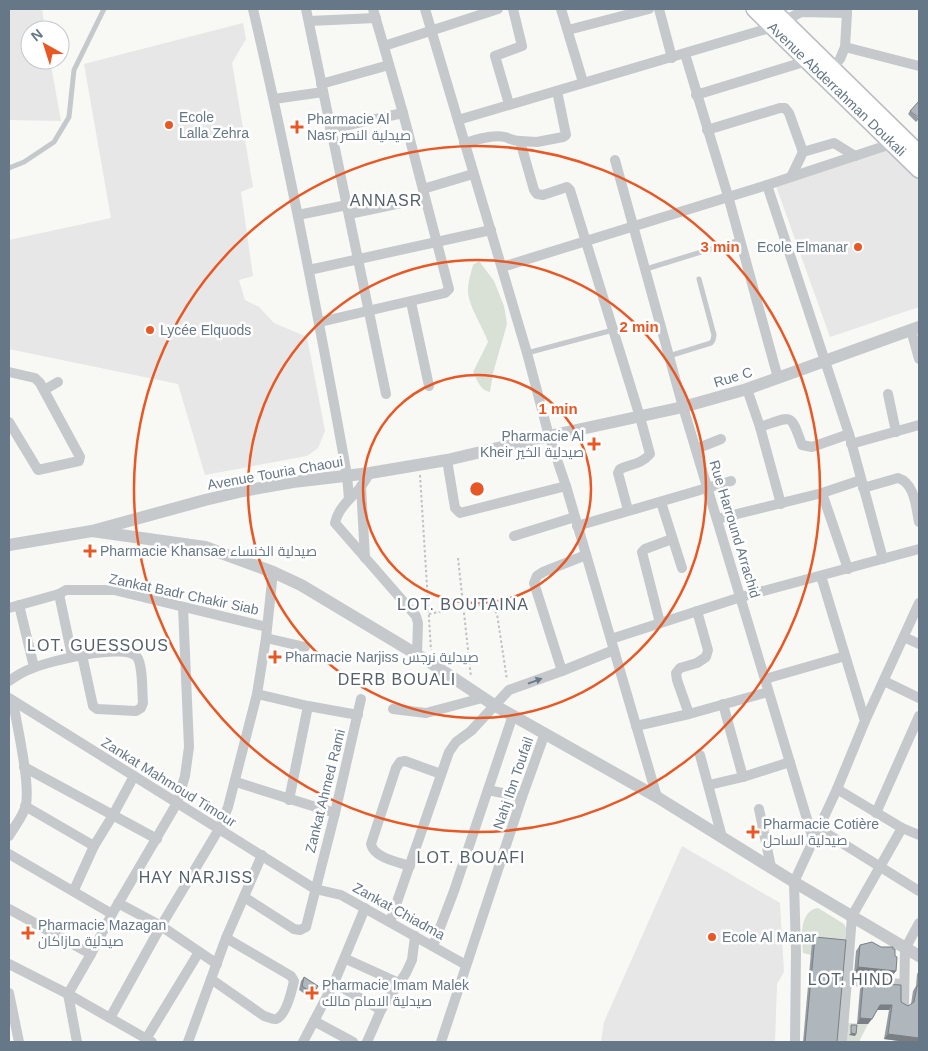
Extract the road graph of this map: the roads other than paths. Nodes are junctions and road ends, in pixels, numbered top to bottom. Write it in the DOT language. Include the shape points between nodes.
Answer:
graph roads {
  1 [pos="104,9"];
  2 [pos="253,9"];
  3 [pos="306,9"];
  4 [pos="425,9"];
  5 [pos="498,9"];
  6 [pos="513,9"];
  7 [pos="561,9"];
  8 [pos="648,9"];
  9 [pos="659,9"];
  10 [pos="754,9"];
  11 [pos="772,9"];
  12 [pos="847,11"];
  13 [pos="374,13"];
  14 [pos="308,21"];
  15 [pos="779,24"];
  16 [pos="568,30"];
  17 [pos="432,31"];
  18 [pos="384,46"];
  19 [pos="845,47"];
  20 [pos="685,54"];
  21 [pos="672,58"];
  22 [pos="807,61"];
  23 [pos="389,64"];
  24 [pos="917,68"];
  25 [pos="832,69"];
  26 [pos="583,82"];
  27 [pos="322,88"];
  28 [pos="557,91"];
  29 [pos="696,95"];
  30 [pos="274,99"];
  31 [pos="509,104"];
  32 [pos="403,113"];
  33 [pos="458,120"];
  34 [pos="330,129"];
  35 [pos="707,130"];
  36 [pos="520,141"];
  37 [pos="898,141"];
  38 [pos="464,143"];
  39 [pos="803,152"];
  40 [pos="919,152"];
  41 [pos="855,156"];
  42 [pos="615,160"];
  43 [pos="9,168"];
  44 [pos="919,170"];
  45 [pos="473,174"];
  46 [pos="791,177"];
  47 [pos="767,185"];
  48 [pos="424,194"];
  49 [pos="728,196"];
  50 [pos="348,209"];
  51 [pos="298,215"];
  52 [pos="634,226"];
  53 [pos="490,230"];
  54 [pos="586,240"];
  55 [pos="740,240"];
  56 [pos="437,242"];
  57 [pos="358,260"];
  58 [pos="502,267"];
  59 [pos="646,269"];
  60 [pos="309,270"];
  61 [pos="699,279"];
  62 [pos="411,302"];
  63 [pos="369,312"];
  64 [pos="320,322"];
  65 [pos="915,329"];
  66 [pos="614,330"];
  67 [pos="527,352"];
  68 [pos="669,356"];
  69 [pos="919,359"];
  70 [pos="826,360"];
  71 [pos="9,372"];
  72 [pos="778,378"];
  73 [pos="58,382"];
  74 [pos="429,386"];
  75 [pos="747,389"];
  76 [pos="44,390"];
  77 [pos="386,394"];
  78 [pos="888,394"];
  79 [pos="683,407"];
  80 [pos="640,417"];
  81 [pos="9,422"];
  82 [pos="919,426"];
  83 [pos="760,427"];
  84 [pos="896,432"];
  85 [pos="549,436"];
  86 [pos="721,439"];
  87 [pos="850,439"];
  88 [pos="696,449"];
  89 [pos="447,460"];
  90 [pos="370,473"];
  91 [pos="347,475"];
  92 [pos="731,481"];
  93 [pos="862,484"];
  94 [pos="362,486"];
  95 [pos="566,486"];
  96 [pos="708,487"];
  97 [pos="822,493"];
  98 [pos="349,499"];
  99 [pos="661,502"];
  100 [pos="781,504"];
  101 [pos="628,510"];
  102 [pos="717,519"];
  103 [pos="576,522"];
  104 [pos="919,522"];
  105 [pos="92,531"];
  106 [pos="514,536"];
  107 [pos="672,539"];
  108 [pos="9,545"];
  109 [pos="919,549"];
  110 [pos="586,556"];
  111 [pos="365,558"];
  112 [pos="883,559"];
  113 [pos="682,568"];
  114 [pos="848,568"];
  115 [pos="273,572"];
  116 [pos="821,576"];
  117 [pos="59,594"];
  118 [pos="742,597"];
  119 [pos="919,603"];
  120 [pos="14,607"];
  121 [pos="183,607"];
  122 [pos="697,611"];
  123 [pos="660,623"];
  124 [pos="267,627"];
  125 [pos="904,637"];
  126 [pos="266,638"];
  127 [pos="611,639"];
  128 [pos="919,644"];
  129 [pos="304,647"];
  130 [pos="614,650"];
  131 [pos="417,654"];
  132 [pos="77,656"];
  133 [pos="845,656"];
  134 [pos="34,667"];
  135 [pos="562,671"];
  136 [pos="765,679"];
  137 [pos="9,680"];
  138 [pos="884,681"];
  139 [pos="768,692"];
  140 [pos="258,694"];
  141 [pos="478,695"];
  142 [pos="919,698"];
  143 [pos="11,699"];
  144 [pos="361,699"];
  145 [pos="723,704"];
  146 [pos="494,705"];
  147 [pos="308,706"];
  148 [pos="393,709"];
  149 [pos="689,714"];
  150 [pos="358,715"];
  151 [pos="513,715"];
  152 [pos="919,716"];
  153 [pos="865,722"];
  154 [pos="636,726"];
  155 [pos="545,733"];
  156 [pos="700,755"];
  157 [pos="790,762"];
  158 [pos="24,767"];
  159 [pos="441,774"];
  160 [pos="134,776"];
  161 [pos="743,777"];
  162 [pos="236,782"];
  163 [pos="709,785"];
  164 [pos="837,789"];
  165 [pos="488,790"];
  166 [pos="522,797"];
  167 [pos="657,797"];
  168 [pos="289,800"];
  169 [pos="177,802"];
  170 [pos="26,806"];
  171 [pos="760,809"];
  172 [pos="335,813"];
  173 [pos="876,813"];
  174 [pos="113,815"];
  175 [pos="818,828"];
  176 [pos="902,828"];
  177 [pos="220,829"];
  178 [pos="919,834"];
  179 [pos="9,836"];
  180 [pos="722,837"];
  181 [pos="157,839"];
  182 [pos="813,839"];
  183 [pos="94,846"];
  184 [pos="9,854"];
  185 [pos="262,855"];
  186 [pos="410,866"];
  187 [pos="772,867"];
  188 [pos="879,867"];
  189 [pos="794,882"];
  190 [pos="315,889"];
  191 [pos="74,890"];
  192 [pos="919,891"];
  193 [pos="244,897"];
  194 [pos="118,903"];
  195 [pos="365,908"];
  196 [pos="9,909"];
  197 [pos="112,914"];
  198 [pos="852,916"];
  199 [pos="390,922"];
  200 [pos="919,923"];
  201 [pos="160,926"];
  202 [pos="415,936"];
  203 [pos="226,938"];
  204 [pos="433,946"];
  205 [pos="905,948"];
  206 [pos="199,952"];
  207 [pos="91,954"];
  208 [pos="919,956"];
  209 [pos="346,958"];
  210 [pos="9,964"];
  211 [pos="217,964"];
  212 [pos="466,965"];
  213 [pos="212,978"];
  214 [pos="847,981"];
  215 [pos="334,983"];
  216 [pos="399,983"];
  217 [pos="904,984"];
  218 [pos="9,993"];
  219 [pos="68,994"];
  220 [pos="904,1004"];
  221 [pos="381,1010"];
  222 [pos="110,1018"];
  223 [pos="314,1021"];
  224 [pos="149,1040"];
  225 [pos="19,1042"];
  226 [pos="76,1042"];
  227 [pos="188,1042"];
  228 [pos="303,1042"];
  229 [pos="352,1042"];
  230 [pos="366,1042"];
  231 [pos="441,1042"];
  232 [pos="795,1042"];
  233 [pos="842,1042"];
  1 -- 43 [label="lane" via="74,70 69,117 54,142"];
  2 -- 30 [label="street"];
  3 -- 14 [label="street"];
  4 -- 17 [label="street"];
  5 -- 17 [label="street"];
  6 -- 31 [label="street" via="522,46 495,56"];
  7 -- 16 [label="street"];
  8 -- 16 [label="street"];
  9 -- 21 [label="street"];
  10 -- 15 [label="main road, Avenue Abderrahman Doukali"];
  11 -- 15 [label="main road, Avenue Abderrahman Doukali"];
  12 -- 15 [label="street" via="801,12"];
  12 -- 19 [label="street"];
  13 -- 14 [label="street"];
  13 -- 18 [label="street"];
  14 -- 27 [label="street"];
  15 -- 20 [label="street"];
  15 -- 22 [label="main road, Avenue Abderrahman Doukali"];
  15 -- 25 [label="main road, Avenue Abderrahman Doukali"];
  16 -- 26 [label="street"];
  17 -- 18 [label="street"];
  17 -- 33 [label="street"];
  18 -- 23 [label="street"];
  19 -- 24 [label="street"];
  19 -- 25 [label="street"];
  20 -- 21 [label="street"];
  20 -- 29 [label="street"];
  21 -- 26 [label="street"];
  22 -- 29 [label="street"];
  22 -- 37 [label="main road, Avenue Abderrahman Doukali"];
  23 -- 27 [label="street"];
  23 -- 32 [label="street"];
  25 -- 37 [label="main road, Avenue Abderrahman Doukali"];
  26 -- 28 [label="street"];
  27 -- 30 [label="street"];
  27 -- 34 [label="street"];
  28 -- 31 [label="street"];
  28 -- 36 [label="street" via="564,137 538,142"];
  29 -- 35 [label="street"];
  30 -- 51 [label="street"];
  31 -- 33 [label="street"];
  32 -- 34 [label="street"];
  32 -- 48 [label="street"];
  33 -- 38 [label="street"];
  34 -- 50 [label="street"];
  35 -- 39 [label="street" via="784,108 789,113"];
  35 -- 49 [label="street"];
  36 -- 38 [label="street" via="491,137"];
  36 -- 54 [label="street" via="534,192 543,195 567,187"];
  37 -- 40 [label="main road, Avenue Abderrahman Doukali"];
  37 -- 41 [label="street"];
  37 -- 44 [label="main road, Avenue Abderrahman Doukali"];
  38 -- 45 [label="street"];
  39 -- 41 [label="street" via="834,143"];
  39 -- 46 [label="street"];
  41 -- 46 [label="street"];
  42 -- 52 [label="street, Rue Harround Arrachid"];
  45 -- 48 [label="street"];
  45 -- 53 [label="street"];
  46 -- 47 [label="street"];
  47 -- 49 [label="street"];
  47 -- 70 [label="street"];
  48 -- 50 [label="street"];
  48 -- 56 [label="street"];
  49 -- 52 [label="street"];
  49 -- 55 [label="street"];
  50 -- 51 [label="street"];
  50 -- 57 [label="street"];
  51 -- 60 [label="street"];
  52 -- 54 [label="street"];
  52 -- 59 [label="street, Rue Harround Arrachid"];
  53 -- 56 [label="street"];
  53 -- 58 [label="street"];
  54 -- 58 [label="street"];
  54 -- 66 [label="street"];
  55 -- 59 [label="lane"];
  55 -- 72 [label="street"];
  56 -- 57 [label="street"];
  56 -- 62 [label="street" via="449,290"];
  57 -- 60 [label="street"];
  57 -- 63 [label="street"];
  58 -- 67 [label="street"];
  59 -- 68 [label="street, Rue Harround Arrachid"];
  60 -- 64 [label="street"];
  61 -- 68 [label="lane" via="713,340"];
  62 -- 63 [label="street"];
  62 -- 74 [label="street"];
  63 -- 64 [label="street"];
  63 -- 77 [label="street"];
  64 -- 91 [label="street"];
  65 -- 69 [label="street"];
  65 -- 70 [label="street, Rue C"];
  66 -- 67 [label="lane"];
  66 -- 80 [label="street"];
  67 -- 85 [label="street"];
  68 -- 79 [label="street, Rue Harround Arrachid"];
  70 -- 72 [label="street, Rue C"];
  70 -- 87 [label="street"];
  71 -- 76 [label="street" via="35,378"];
  72 -- 75 [label="street, Rue C"];
  73 -- 76 [label="street"];
  75 -- 79 [label="street, Rue C"];
  75 -- 83 [label="street"];
  76 -- 81 [label="street" via="80,457 78,461 38,470"];
  78 -- 84 [label="street"];
  79 -- 80 [label="street, Rue C"];
  79 -- 88 [label="street, Rue Harround Arrachid"];
  80 -- 85 [label="street, Rue C"];
  80 -- 101 [label="street" via="650,454 618,473"];
  82 -- 84 [label="street"];
  83 -- 87 [label="street" via="790,419 806,447"];
  83 -- 100 [label="street"];
  84 -- 87 [label="street"];
  85 -- 89 [label="street, Avenue Touria Chaoui"];
  85 -- 95 [label="street"];
  86 -- 88 [label="street"];
  87 -- 93 [label="street"];
  88 -- 96 [label="street, Rue Harround Arrachid"];
  89 -- 90 [label="street, Avenue Touria Chaoui"];
  89 -- 95 [label="street" via="455,508 460,513"];
  90 -- 91 [label="street, Avenue Touria Chaoui"];
  90 -- 94 [label="street"];
  91 -- 98 [label="street"];
  91 -- 105 [label="street, Avenue Touria Chaoui" via="243,491"];
  92 -- 96 [label="street"];
  93 -- 97 [label="street"];
  93 -- 104 [label="street" via="898,478 904,480 911,490"];
  93 -- 112 [label="street"];
  94 -- 98 [label="street"];
  94 -- 111 [label="street"];
  95 -- 103 [label="street"];
  96 -- 99 [label="street"];
  96 -- 102 [label="street, Rue Harround Arrachid"];
  97 -- 100 [label="street"];
  97 -- 114 [label="street"];
  98 -- 111 [label="street" via="335,523"];
  99 -- 101 [label="street"];
  99 -- 107 [label="street"];
  100 -- 102 [label="street"];
  101 -- 103 [label="street"];
  102 -- 118 [label="street, Rue Harround Arrachid"];
  103 -- 106 [label="street"];
  103 -- 110 [label="street"];
  105 -- 108 [label="street, Avenue Touria Chaoui"];
  105 -- 115 [label="street" via="205,547"];
  107 -- 113 [label="street"];
  107 -- 123 [label="street" via="642,552"];
  109 -- 112 [label="street"];
  110 -- 127 [label="street"];
  110 -- 135 [label="street" via="543,572 534,582"];
  111 -- 131 [label="street" via="416,616"];
  112 -- 114 [label="street"];
  114 -- 116 [label="street"];
  115 -- 124 [label="street"];
  115 -- 131 [label="street"];
  116 -- 118 [label="street"];
  116 -- 133 [label="street"];
  117 -- 120 [label="street, Zankat Badr Chakir Siab"];
  117 -- 121 [label="street, Zankat Badr Chakir Siab" via="66,590 114,590"];
  117 -- 132 [label="street"];
  118 -- 122 [label="street"];
  118 -- 136 [label="street, Rue Harround Arrachid"];
  119 -- 125 [label="street"];
  120 -- 134 [label="street"];
  121 -- 124 [label="street, Zankat Badr Chakir Siab"];
  121 -- 169 [label="street" via="189,748"];
  122 -- 123 [label="street"];
  122 -- 149 [label="street" via="708,650 706,657 680,668 676,673"];
  123 -- 127 [label="street"];
  124 -- 126 [label="street"];
  125 -- 128 [label="street"];
  125 -- 138 [label="street"];
  126 -- 129 [label="street"];
  126 -- 140 [label="street"];
  127 -- 130 [label="street"];
  130 -- 135 [label="street"];
  130 -- 154 [label="street"];
  131 -- 141 [label="street"];
  132 -- 132 [label="street" via="125,651 136,656 140,662 141,708 136,712 93,706"];
  132 -- 134 [label="street"];
  133 -- 136 [label="street"];
  133 -- 153 [label="street"];
  134 -- 137 [label="street"];
  146 -- 135 [label="street, one-way" via="508,690"];
  136 -- 139 [label="street, Rue Harround Arrachid"];
  138 -- 142 [label="street"];
  138 -- 153 [label="street"];
  139 -- 145 [label="street"];
  139 -- 157 [label="street, Rue Harround Arrachid"];
  140 -- 147 [label="street"];
  140 -- 162 [label="street"];
  141 -- 146 [label="street"];
  141 -- 148 [label="street" via="426,713"];
  143 -- 158 [label="street"];
  143 -- 160 [label="street, Zankat Mahmoud Timour"];
  144 -- 150 [label="street, Zankat Ahmed Rami"];
  145 -- 149 [label="street"];
  145 -- 161 [label="street"];
  146 -- 151 [label="street"];
  146 -- 159 [label="street" via="471,731 456,742"];
  147 -- 150 [label="street"];
  147 -- 168 [label="street"];
  149 -- 154 [label="street"];
  150 -- 172 [label="street, Zankat Ahmed Rami"];
  151 -- 155 [label="street"];
  151 -- 165 [label="street"];
  152 -- 173 [label="street"];
  153 -- 164 [label="street"];
  154 -- 167 [label="street"];
  155 -- 166 [label="street, Nahj Ibn Toufail"];
  155 -- 167 [label="street"];
  156 -- 163 [label="street"];
  157 -- 161 [label="street"];
  157 -- 182 [label="street, Rue Harround Arrachid"];
  158 -- 170 [label="street"];
  158 -- 174 [label="street"];
  159 -- 186 [label="street"];
  159 -- 186 [label="street" via="405,761 396,768 371,844 377,854"];
  160 -- 169 [label="street, Zankat Mahmoud Timour"];
  160 -- 174 [label="street"];
  161 -- 163 [label="street"];
  162 -- 168 [label="street"];
  162 -- 177 [label="street"];
  163 -- 180 [label="street"];
  164 -- 173 [label="street"];
  164 -- 175 [label="street"];
  165 -- 166 [label="street"];
  165 -- 204 [label="street"];
  166 -- 212 [label="street, Nahj Ibn Toufail"];
  167 -- 180 [label="street"];
  168 -- 172 [label="street"];
  169 -- 177 [label="street, Zankat Mahmoud Timour"];
  169 -- 181 [label="street"];
  170 -- 179 [label="street"];
  170 -- 183 [label="street"];
  171 -- 187 [label="street"];
  172 -- 190 [label="street, Zankat Ahmed Rami"];
  173 -- 176 [label="street"];
  174 -- 181 [label="street"];
  174 -- 183 [label="street"];
  175 -- 182 [label="street"];
  175 -- 188 [label="street"];
  176 -- 178 [label="street"];
  176 -- 188 [label="street"];
  177 -- 185 [label="street, Zankat Mahmoud Timour"];
  177 -- 201 [label="street"];
  180 -- 187 [label="street"];
  181 -- 194 [label="street"];
  182 -- 189 [label="street"];
  183 -- 191 [label="street"];
  184 -- 191 [label="street"];
  185 -- 190 [label="street, Zankat Mahmoud Timour"];
  185 -- 193 [label="street"];
  186 -- 199 [label="street"];
  187 -- 189 [label="street"];
  188 -- 192 [label="street"];
  188 -- 198 [label="street"];
  189 -- 198 [label="street"];
  189 -- 232 [label="street"];
  190 -- 193 [label="street, Zankat Ahmed Rami" via="306,927 300,930"];
  190 -- 195 [label="street, Zankat Chiadma" via="341,895"];
  191 -- 197 [label="street"];
  193 -- 203 [label="street"];
  194 -- 197 [label="street"];
  194 -- 201 [label="street"];
  195 -- 199 [label="street, Zankat Chiadma"];
  195 -- 209 [label="street"];
  196 -- 207 [label="street"];
  197 -- 207 [label="street"];
  198 -- 205 [label="street"];
  198 -- 214 [label="street"];
  199 -- 202 [label="street, Zankat Chiadma"];
  200 -- 205 [label="street"];
  201 -- 206 [label="street"];
  201 -- 222 [label="street"];
  202 -- 204 [label="street, Zankat Chiadma"];
  202 -- 216 [label="street" via="412,960"];
  203 -- 211 [label="street"];
  203 -- 213 [label="street" via="291,976 294,981 290,998 282,1014 273,1019 258,1012"];
  204 -- 212 [label="street, Zankat Chiadma"];
  205 -- 208 [label="street"];
  205 -- 217 [label="street"];
  206 -- 211 [label="street"];
  206 -- 224 [label="street"];
  207 -- 219 [label="street"];
  209 -- 215 [label="street"];
  209 -- 216 [label="street"];
  210 -- 219 [label="street"];
  211 -- 213 [label="street"];
  212 -- 231 [label="street, Nahj Ibn Toufail"];
  213 -- 227 [label="street"];
  214 -- 217 [label="street"];
  214 -- 233 [label="street"];
  215 -- 221 [label="street"];
  215 -- 223 [label="street"];
  216 -- 221 [label="street"];
  217 -- 220 [label="street"];
  218 -- 225 [label="street"];
  219 -- 222 [label="street"];
  219 -- 226 [label="street"];
  221 -- 230 [label="street"];
  222 -- 224 [label="street"];
  223 -- 228 [label="street"];
  223 -- 229 [label="street"];
}
